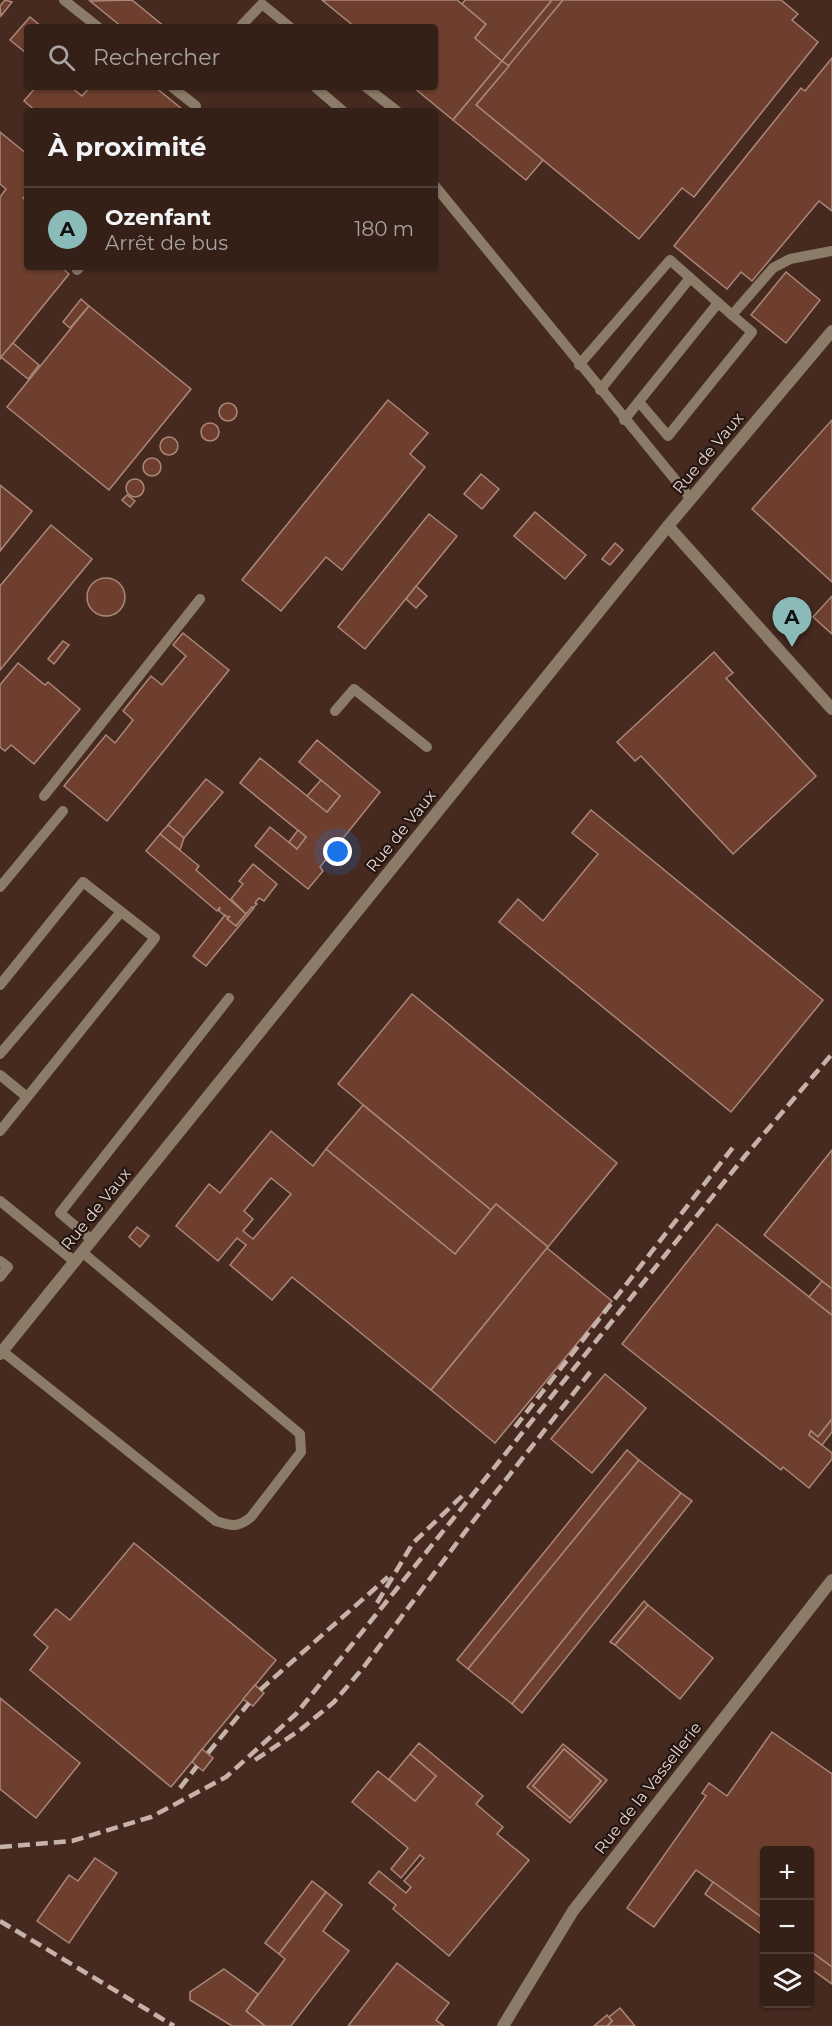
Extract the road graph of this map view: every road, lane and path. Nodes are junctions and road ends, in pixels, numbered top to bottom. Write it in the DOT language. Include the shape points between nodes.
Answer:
graph roads {
  1 [pos="64,0"];
  2 [pos="261,2"];
  3 [pos="94,24"];
  4 [pos="243,24"];
  5 [pos="287,24"];
  6 [pos="176,90"];
  7 [pos="318,90"];
  8 [pos="370,90"];
  9 [pos="196,108"];
  10 [pos="340,108"];
  11 [pos="393,108"];
  12 [pos="438,190"];
  13 [pos="832,251"];
  14 [pos="690,278"];
  15 [pos="718,303"];
  16 [pos="732,315"];
  17 [pos="832,331"];
  18 [pos="579,364"];
  19 [pos="600,390"];
  20 [pos="639,402"];
  21 [pos="624,420"];
  22 [pos="691,499"];
  23 [pos="668,526"];
  24 [pos="200,599"];
  25 [pos="832,709"];
  26 [pos="335,711"];
  27 [pos="427,747"];
  28 [pos="44,795"];
  29 [pos="63,811"];
  30 [pos="0,887"];
  31 [pos="121,912"];
  32 [pos="0,985"];
  33 [pos="229,998"];
  34 [pos="0,1054"];
  35 [pos="0,1075"];
  36 [pos="27,1097"];
  37 [pos="0,1131"];
  38 [pos="0,1200"];
  39 [pos="92,1240"];
  40 [pos="78,1257"];
  41 [pos="0,1261"];
  42 [pos="0,1276"];
  43 [pos="1,1352"];
  44 [pos="832,1580"];
  45 [pos="503,2026"];
  1 -- 3 [label="lane"];
  2 -- 4 [label="lane"];
  2 -- 5 [label="lane"];
  6 -- 9 [label="lane"];
  7 -- 10 [label="lane"];
  8 -- 11 [label="lane"];
  12 -- 18 [label="lane"];
  13 -- 16 [label="lane" via="790,259 773,268"];
  14 -- 15 [label="lane"];
  14 -- 18 [label="lane" via="670,260"];
  14 -- 19 [label="lane"];
  15 -- 16 [label="lane"];
  15 -- 20 [label="lane"];
  16 -- 20 [label="lane" via="752,332 668,436"];
  17 -- 22 [label="street, Rue de Vaux"];
  18 -- 19 [label="lane"];
  19 -- 21 [label="lane"];
  20 -- 21 [label="lane"];
  21 -- 22 [label="lane"];
  22 -- 23 [label="street, Rue de Vaux"];
  23 -- 25 [label="street"];
  23 -- 39 [label="street, Rue de Vaux"];
  24 -- 28 [label="lane"];
  26 -- 27 [label="lane" via="354,689"];
  29 -- 30 [label="lane"];
  31 -- 32 [label="lane" via="83,882"];
  31 -- 34 [label="lane"];
  31 -- 36 [label="lane" via="155,938"];
  33 -- 39 [label="lane" via="60,1214"];
  35 -- 36 [label="lane"];
  36 -- 37 [label="lane"];
  38 -- 40 [label="lane"];
  39 -- 40 [label="street, Rue de Vaux"];
  40 -- 43 [label="street, Rue de Vaux"];
  40 -- 43 [label="lane" via="300,1434 301,1452 251,1518 232,1526 216,1521"];
  41 -- 42 [label="lane" via="8,1267"];
  44 -- 45 [label="street, Rue de la Vassellerie" via="573,1911"];
}
